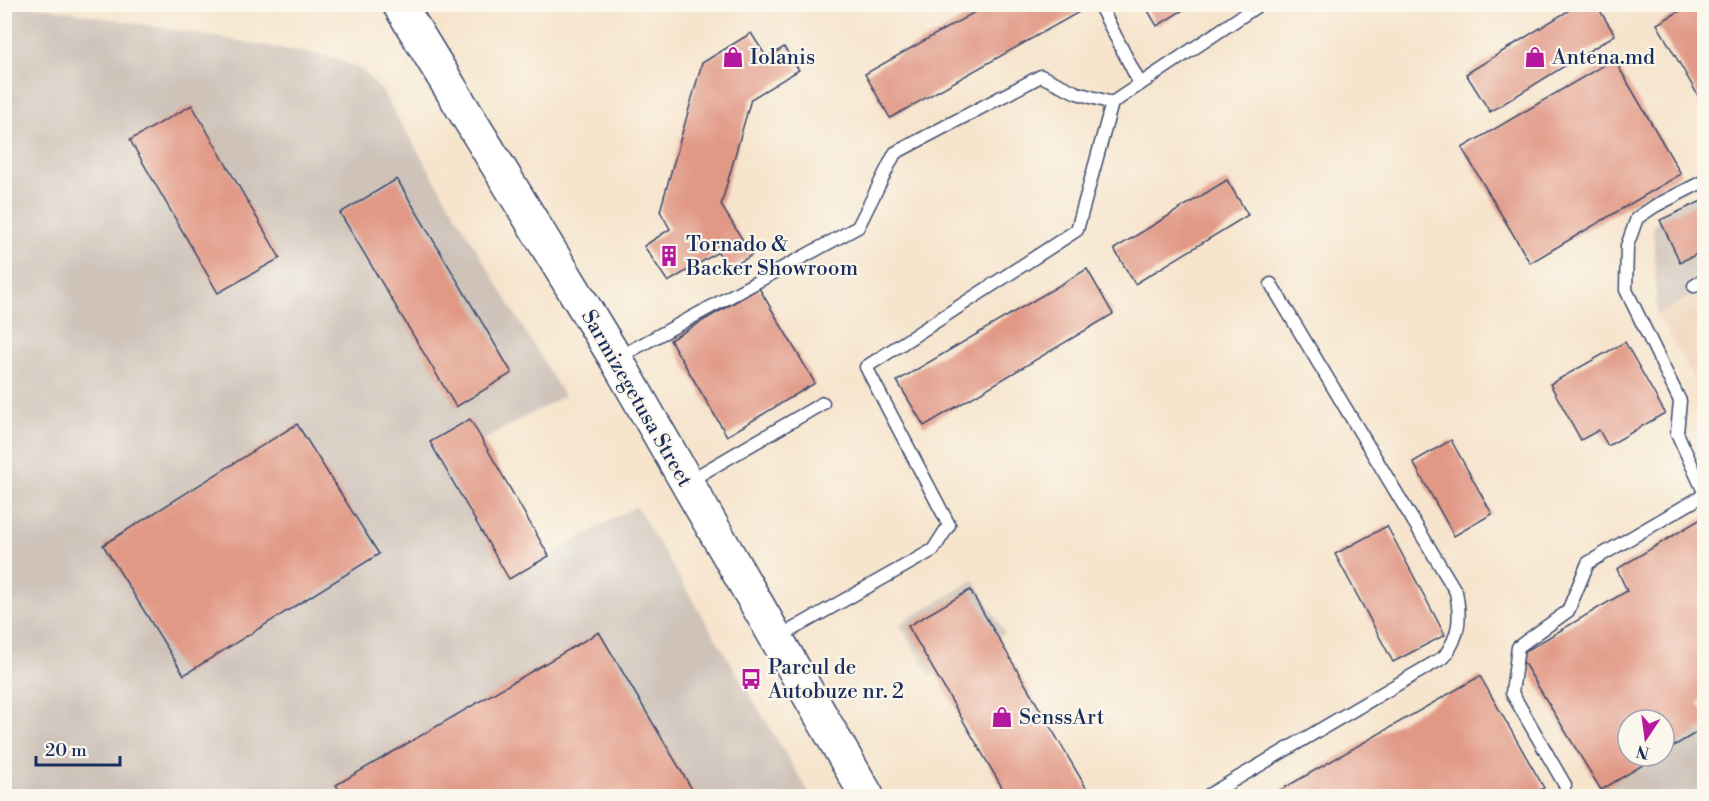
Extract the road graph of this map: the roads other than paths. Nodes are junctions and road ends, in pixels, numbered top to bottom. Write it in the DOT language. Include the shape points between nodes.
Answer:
graph roads {
  1 [pos="399,4"];
  2 [pos="1099,4"];
  3 [pos="1260,4"];
  4 [pos="1140,84"];
  5 [pos="1112,103"];
  6 [pos="1704,181"];
  7 [pos="1270,284"];
  8 [pos="616,358"];
  9 [pos="823,403"];
  10 [pos="686,482"];
  11 [pos="1704,494"];
  12 [pos="775,639"];
  13 [pos="1565,785"];
  14 [pos="867,796"];
  15 [pos="1207,796"];
  1 -- 8 [label="main road, Sarmizegetusa Street"];
  2 -- 4 [label="lane"];
  3 -- 4 [label="lane"];
  4 -- 5 [label="lane"];
  5 -- 8 [label="lane" via="1077,93 1041,76 895,153 858,227"];
  5 -- 12 [label="lane" via="1077,230 866,367 949,525 933,550"];
  6 -- 11 [label="lane" via="1637,218 1627,246 1626,290 1680,401 1677,433"];
  7 -- 15 [label="lane" via="1456,592 1461,618 1455,642 1444,657"];
  8 -- 10 [label="main road, Sarmizegetusa Street"];
  9 -- 10 [label="lane"];
  10 -- 12 [label="main road, Sarmizegetusa Street"];
  11 -- 13 [label="lane" via="1588,563 1568,610 1518,647 1512,693"];
  12 -- 14 [label="main road, Sarmizegetusa Street"];
}
